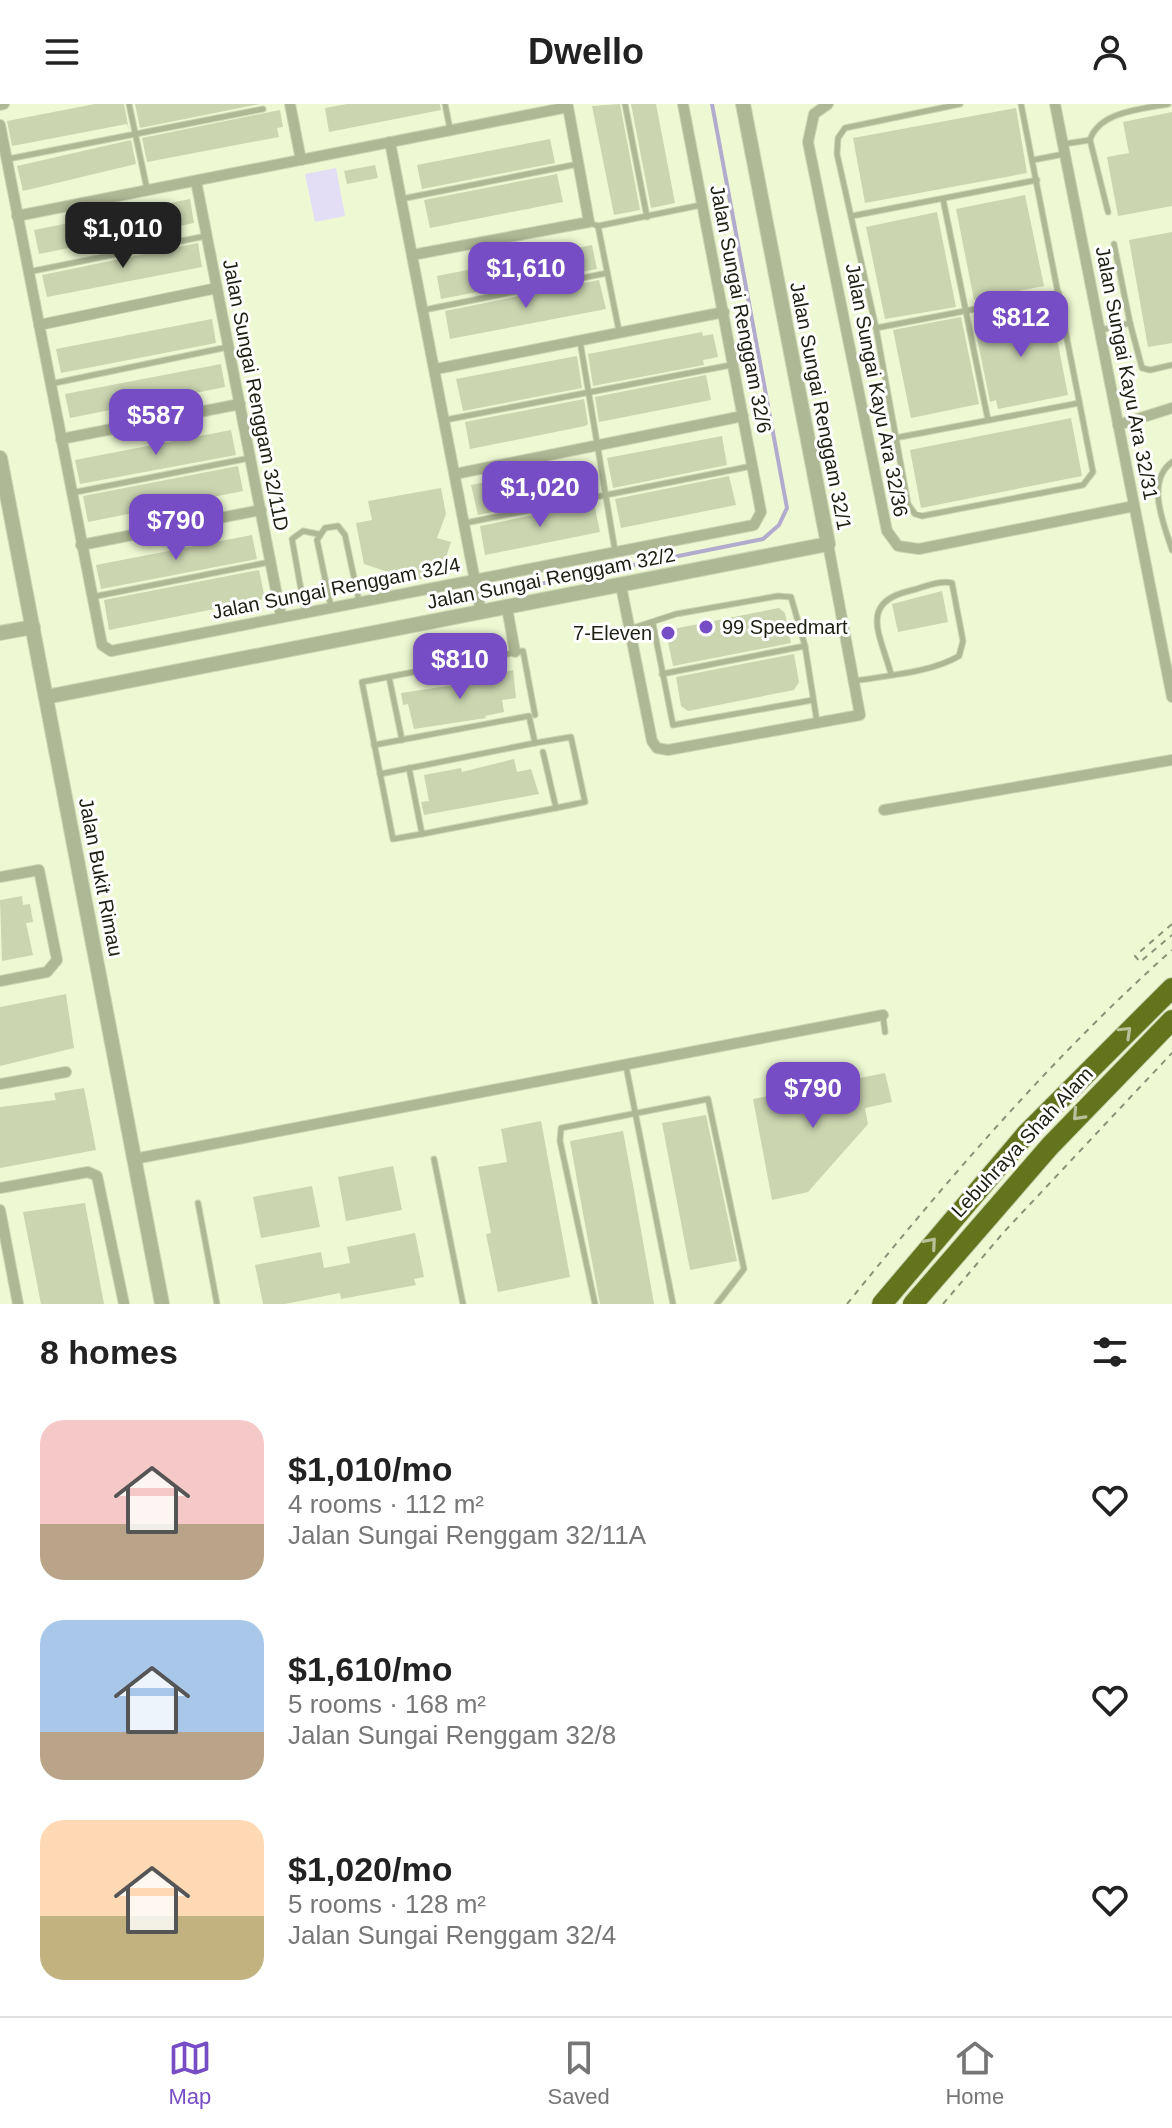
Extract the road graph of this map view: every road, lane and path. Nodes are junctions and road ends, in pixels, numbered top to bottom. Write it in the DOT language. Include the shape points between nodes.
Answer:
graph roads {
  1 [pos="129,104"];
  2 [pos="290,104"];
  3 [pos="445,104"];
  4 [pos="625,104"];
  5 [pos="683,104"];
  6 [pos="743,104"];
  7 [pos="828,104"];
  8 [pos="960,104"];
  9 [pos="1021,104"];
  10 [pos="1055,104"];
  11 [pos="1168,104"];
  12 [pos="569,106"];
  13 [pos="263,109"];
  14 [pos="0,125"];
  15 [pos="450,130"];
  16 [pos="135,132"];
  17 [pos="1090,140"];
  18 [pos="390,142"];
  19 [pos="1064,149"];
  20 [pos="7,159"];
  21 [pos="301,160"];
  22 [pos="1033,160"];
  23 [pos="578,164"];
  24 [pos="1037,180"];
  25 [pos="196,181"];
  26 [pos="147,190"];
  27 [pos="400,199"];
  28 [pos="943,199"];
  29 [pos="704,205"];
  30 [pos="1108,212"];
  31 [pos="17,216"];
  32 [pos="852,216"];
  33 [pos="647,217"];
  34 [pos="594,224"];
  35 [pos="207,236"];
  36 [pos="1114,244"];
  37 [pos="412,255"];
  38 [pos="28,272"];
  39 [pos="607,273"];
  40 [pos="217,288"];
  41 [pos="1059,293"];
  42 [pos="966,309"];
  43 [pos="423,311"];
  44 [pos="724,312"];
  45 [pos="1130,323"];
  46 [pos="39,325"];
  47 [pos="876,328"];
  48 [pos="1100,330"];
  49 [pos="620,333"];
  50 [pos="580,341"];
  51 [pos="229,347"];
  52 [pos="734,364"];
  53 [pos="1172,365"];
  54 [pos="436,369"];
  55 [pos="50,384"];
  56 [pos="588,391"];
  57 [pos="1079,403"];
  58 [pos="240,404"];
  59 [pos="1172,408"];
  60 [pos="743,416"];
  61 [pos="445,420"];
  62 [pos="988,420"];
  63 [pos="1118,425"];
  64 [pos="895,438"];
  65 [pos="61,439"];
  66 [pos="599,446"];
  67 [pos="0,458"];
  68 [pos="251,458"];
  69 [pos="1172,462"];
  70 [pos="752,466"];
  71 [pos="455,474"];
  72 [pos="71,493"];
  73 [pos="605,495"];
  74 [pos="1134,506"];
  75 [pos="261,510"];
  76 [pos="759,520"];
  77 [pos="464,524"];
  78 [pos="318,534"];
  79 [pos="828,544"];
  80 [pos="81,545"];
  81 [pos="1172,550"];
  82 [pos="615,551"];
  83 [pos="271,562"];
  84 [pos="474,579"];
  85 [pos="621,586"];
  86 [pos="92,597"];
  87 [pos="359,601"];
  88 [pos="331,607"];
  89 [pos="507,608"];
  90 [pos="305,612"];
  91 [pos="481,612"];
  92 [pos="281,616"];
  93 [pos="653,624"];
  94 [pos="33,627"];
  95 [pos="630,629"];
  96 [pos="0,633"];
  97 [pos="805,646"];
  98 [pos="515,652"];
  99 [pos="431,669"];
  100 [pos="662,674"];
  101 [pos="891,674"];
  102 [pos="389,677"];
  103 [pos="433,680"];
  104 [pos="855,681"];
  105 [pos="46,697"];
  106 [pos="1172,697"];
  107 [pos="813,700"];
  108 [pos="535,715"];
  109 [pos="817,722"];
  110 [pos="402,740"];
  111 [pos="535,743"];
  112 [pos="374,745"];
  113 [pos="543,752"];
  114 [pos="1172,760"];
  115 [pos="409,768"];
  116 [pos="380,774"];
  117 [pos="556,808"];
  118 [pos="884,810"];
  119 [pos="422,834"];
  120 [pos="0,877"];
  121 [pos="1172,924"];
  122 [pos="1172,935"];
  123 [pos="1172,950"];
  124 [pos="0,981"];
  125 [pos="1172,988"];
  126 [pos="883,1015"];
  127 [pos="1172,1020"];
  128 [pos="885,1032"];
  129 [pos="1172,1053"];
  130 [pos="626,1065"];
  131 [pos="66,1072"];
  132 [pos="0,1084"];
  133 [pos="635,1111"];
  134 [pos="134,1159"];
  135 [pos="434,1159"];
  136 [pos="0,1188"];
  137 [pos="198,1203"];
  138 [pos="0,1210"];
  139 [pos="18,1304"];
  140 [pos="124,1304"];
  141 [pos="162,1304"];
  142 [pos="217,1304"];
  143 [pos="463,1304"];
  144 [pos="595,1304"];
  145 [pos="673,1304"];
  146 [pos="717,1304"];
  147 [pos="847,1304"];
  148 [pos="882,1304"];
  149 [pos="913,1304"];
  150 [pos="943,1304"];
  1 -- 16 [label="lane"];
  2 -- 21 [label="street"];
  3 -- 15 [label="lane"];
  4 -- 33 [label="lane"];
  5 -- 29 [label="street, Jalan Sungai Renggam 32/6"];
  6 -- 79 [label="street, Jalan Sungai Renggam 32/1"];
  7 -- 74 [label="street, Jalan Sungai Kayu Ara 32/36" via="814,114 808,142 887,531 898,546 919,549"];
  8 -- 32 [label="lane" via="845,128 837,154"];
  9 -- 22 [label="lane"];
  10 -- 19 [label="street, Jalan Sungai Kayu Ara 32/31"];
  11 -- 17 [label="lane" via="1115,115"];
  12 -- 15 [label="street"];
  12 -- 23 [label="street"];
  13 -- 16 [label="lane"];
  14 -- 20 [label="street"];
  15 -- 18 [label="street"];
  16 -- 20 [label="lane"];
  16 -- 26 [label="lane"];
  17 -- 19 [label="lane"];
  17 -- 30 [label="lane"];
  18 -- 21 [label="street"];
  18 -- 27 [label="street"];
  19 -- 22 [label="lane"];
  19 -- 48 [label="street, Jalan Sungai Kayu Ara 32/31"];
  20 -- 31 [label="street"];
  21 -- 25 [label="street"];
  22 -- 24 [label="lane"];
  23 -- 27 [label="lane"];
  23 -- 34 [label="street"];
  24 -- 28 [label="lane"];
  24 -- 41 [label="lane"];
  25 -- 26 [label="street"];
  25 -- 35 [label="street, Jalan Sungai Renggam 32/11D"];
  26 -- 31 [label="street"];
  27 -- 37 [label="street"];
  28 -- 32 [label="lane"];
  28 -- 42 [label="lane"];
  29 -- 33 [label="lane"];
  29 -- 44 [label="street, Jalan Sungai Renggam 32/6"];
  31 -- 38 [label="street"];
  32 -- 47 [label="lane"];
  33 -- 34 [label="lane"];
  34 -- 37 [label="street"];
  34 -- 39 [label="lane"];
  35 -- 38 [label="lane"];
  35 -- 40 [label="street, Jalan Sungai Renggam 32/11D"];
  36 -- 45 [label="lane"];
  37 -- 43 [label="street"];
  38 -- 46 [label="street"];
  39 -- 43 [label="lane"];
  39 -- 49 [label="lane"];
  40 -- 46 [label="street"];
  40 -- 51 [label="street, Jalan Sungai Renggam 32/11D"];
  41 -- 42 [label="lane"];
  41 -- 57 [label="lane"];
  42 -- 47 [label="lane"];
  42 -- 62 [label="lane"];
  43 -- 54 [label="street"];
  44 -- 49 [label="street"];
  44 -- 52 [label="street, Jalan Sungai Renggam 32/6"];
  45 -- 48 [label="lane"];
  45 -- 53 [label="lane" via="1142,368"];
  46 -- 55 [label="street"];
  47 -- 64 [label="lane"];
  48 -- 63 [label="street, Jalan Sungai Kayu Ara 32/31"];
  49 -- 50 [label="street"];
  50 -- 54 [label="street"];
  50 -- 56 [label="lane"];
  51 -- 55 [label="lane"];
  51 -- 58 [label="street, Jalan Sungai Renggam 32/11D"];
  52 -- 56 [label="lane"];
  52 -- 60 [label="street, Jalan Sungai Renggam 32/6"];
  54 -- 61 [label="street"];
  55 -- 65 [label="street"];
  56 -- 61 [label="lane"];
  56 -- 66 [label="lane"];
  57 -- 62 [label="lane"];
  57 -- 64 [label="lane" via="1093,472 1083,485 922,516 908,504"];
  58 -- 65 [label="street"];
  58 -- 68 [label="street, Jalan Sungai Renggam 32/11D"];
  59 -- 63 [label="street"];
  60 -- 66 [label="street"];
  60 -- 70 [label="street, Jalan Sungai Renggam 32/6"];
  61 -- 71 [label="street"];
  62 -- 64 [label="lane"];
  63 -- 74 [label="street, Jalan Sungai Kayu Ara 32/31"];
  65 -- 72 [label="street"];
  66 -- 71 [label="street"];
  66 -- 73 [label="lane"];
  67 -- 94 [label="street, Jalan Bukit Rimau"];
  68 -- 72 [label="lane"];
  68 -- 75 [label="street, Jalan Sungai Renggam 32/11D"];
  69 -- 81 [label="lane" via="1159,478 1159,505"];
  70 -- 73 [label="lane"];
  70 -- 76 [label="street, Jalan Sungai Renggam 32/6"];
  71 -- 77 [label="street"];
  72 -- 80 [label="street"];
  73 -- 77 [label="lane"];
  73 -- 82 [label="lane"];
  74 -- 106 [label="street, Jalan Sungai Kayu Ara 32/31"];
  75 -- 80 [label="street"];
  75 -- 83 [label="street, Jalan Sungai Renggam 32/11D"];
  76 -- 82 [label="street, Jalan Sungai Renggam 32/4"];
  77 -- 84 [label="street"];
  78 -- 87 [label="lane" via="338,526 345,535"];
  78 -- 88 [label="lane"];
  78 -- 90 [label="lane" via="303,531 292,539"];
  79 -- 85 [label="street, Jalan Sungai Renggam 32/2"];
  79 -- 104 [label="street, Jalan Sungai Renggam 32/1"];
  80 -- 86 [label="street"];
  82 -- 84 [label="street, Jalan Sungai Renggam 32/4"];
  83 -- 86 [label="lane"];
  83 -- 92 [label="street, Jalan Sungai Renggam 32/11D"];
  84 -- 87 [label="street, Jalan Sungai Renggam 32/4"];
  84 -- 91 [label="street"];
  85 -- 89 [label="street, Jalan Sungai Renggam 32/2"];
  85 -- 95 [label="street"];
  86 -- 92 [label="street, Jalan Sungai Renggam 32/4" via="107,651"];
  87 -- 88 [label="street, Jalan Sungai Renggam 32/4"];
  88 -- 90 [label="street, Jalan Sungai Renggam 32/4"];
  89 -- 91 [label="street, Jalan Sungai Renggam 32/2"];
  89 -- 98 [label="street"];
  90 -- 92 [label="street, Jalan Sungai Renggam 32/4"];
  91 -- 105 [label="street, Jalan Sungai Renggam 32/2"];
  93 -- 95 [label="lane"];
  93 -- 97 [label="lane" via="676,614 791,597"];
  93 -- 100 [label="lane"];
  94 -- 96 [label="street"];
  94 -- 105 [label="street, Jalan Bukit Rimau"];
  95 -- 109 [label="street" via="657,748"];
  97 -- 100 [label="lane"];
  97 -- 107 [label="lane"];
  98 -- 99 [label="lane"];
  98 -- 108 [label="lane" via="523,651"];
  99 -- 102 [label="lane"];
  99 -- 103 [label="lane"];
  100 -- 107 [label="lane" via="673,725"];
  101 -- 101 [label="lane" via="877,607 887,596 952,583 963,641 959,656"];
  101 -- 104 [label="lane"];
  102 -- 110 [label="lane"];
  102 -- 112 [label="lane" via="362,682"];
  104 -- 109 [label="street, Jalan Sungai Renggam 32/1" via="860,715"];
  105 -- 134 [label="street, Jalan Bukit Rimau"];
  107 -- 109 [label="lane"];
  110 -- 111 [label="lane" via="529,716"];
  110 -- 112 [label="lane"];
  111 -- 115 [label="lane"];
  111 -- 117 [label="lane" via="571,737 585,802"];
  112 -- 116 [label="lane"];
  113 -- 117 [label="lane"];
  114 -- 118 [label="street"];
  115 -- 116 [label="lane"];
  115 -- 119 [label="lane"];
  116 -- 119 [label="lane" via="393,839"];
  117 -- 119 [label="lane"];
  120 -- 124 [label="street" via="39,870 57,960 47,972"];
  121 -- 122 [label="path" via="1135,956 1140,962"];
  123 -- 147 [label="path" via="1117,999 957,1168"];
  148 -- 125 [label="highway, Lebuhraya Shah Alam, one-way" via="1027,1133"];
  126 -- 128 [label="lane"];
  126 -- 130 [label="street"];
  127 -- 149 [label="highway, Lebuhraya Shah Alam, one-way" via="1050,1146"];
  129 -- 150 [label="path"];
  130 -- 133 [label="lane"];
  130 -- 134 [label="street"];
  131 -- 132 [label="street"];
  133 -- 144 [label="lane" via="561,1128 559,1134"];
  133 -- 145 [label="lane"];
  133 -- 146 [label="lane" via="696,1100 711,1103 744,1269"];
  134 -- 141 [label="street, Jalan Bukit Rimau"];
  135 -- 143 [label="lane"];
  136 -- 140 [label="street" via="88,1172 97,1176"];
  137 -- 142 [label="lane"];
  138 -- 139 [label="street"];
}
